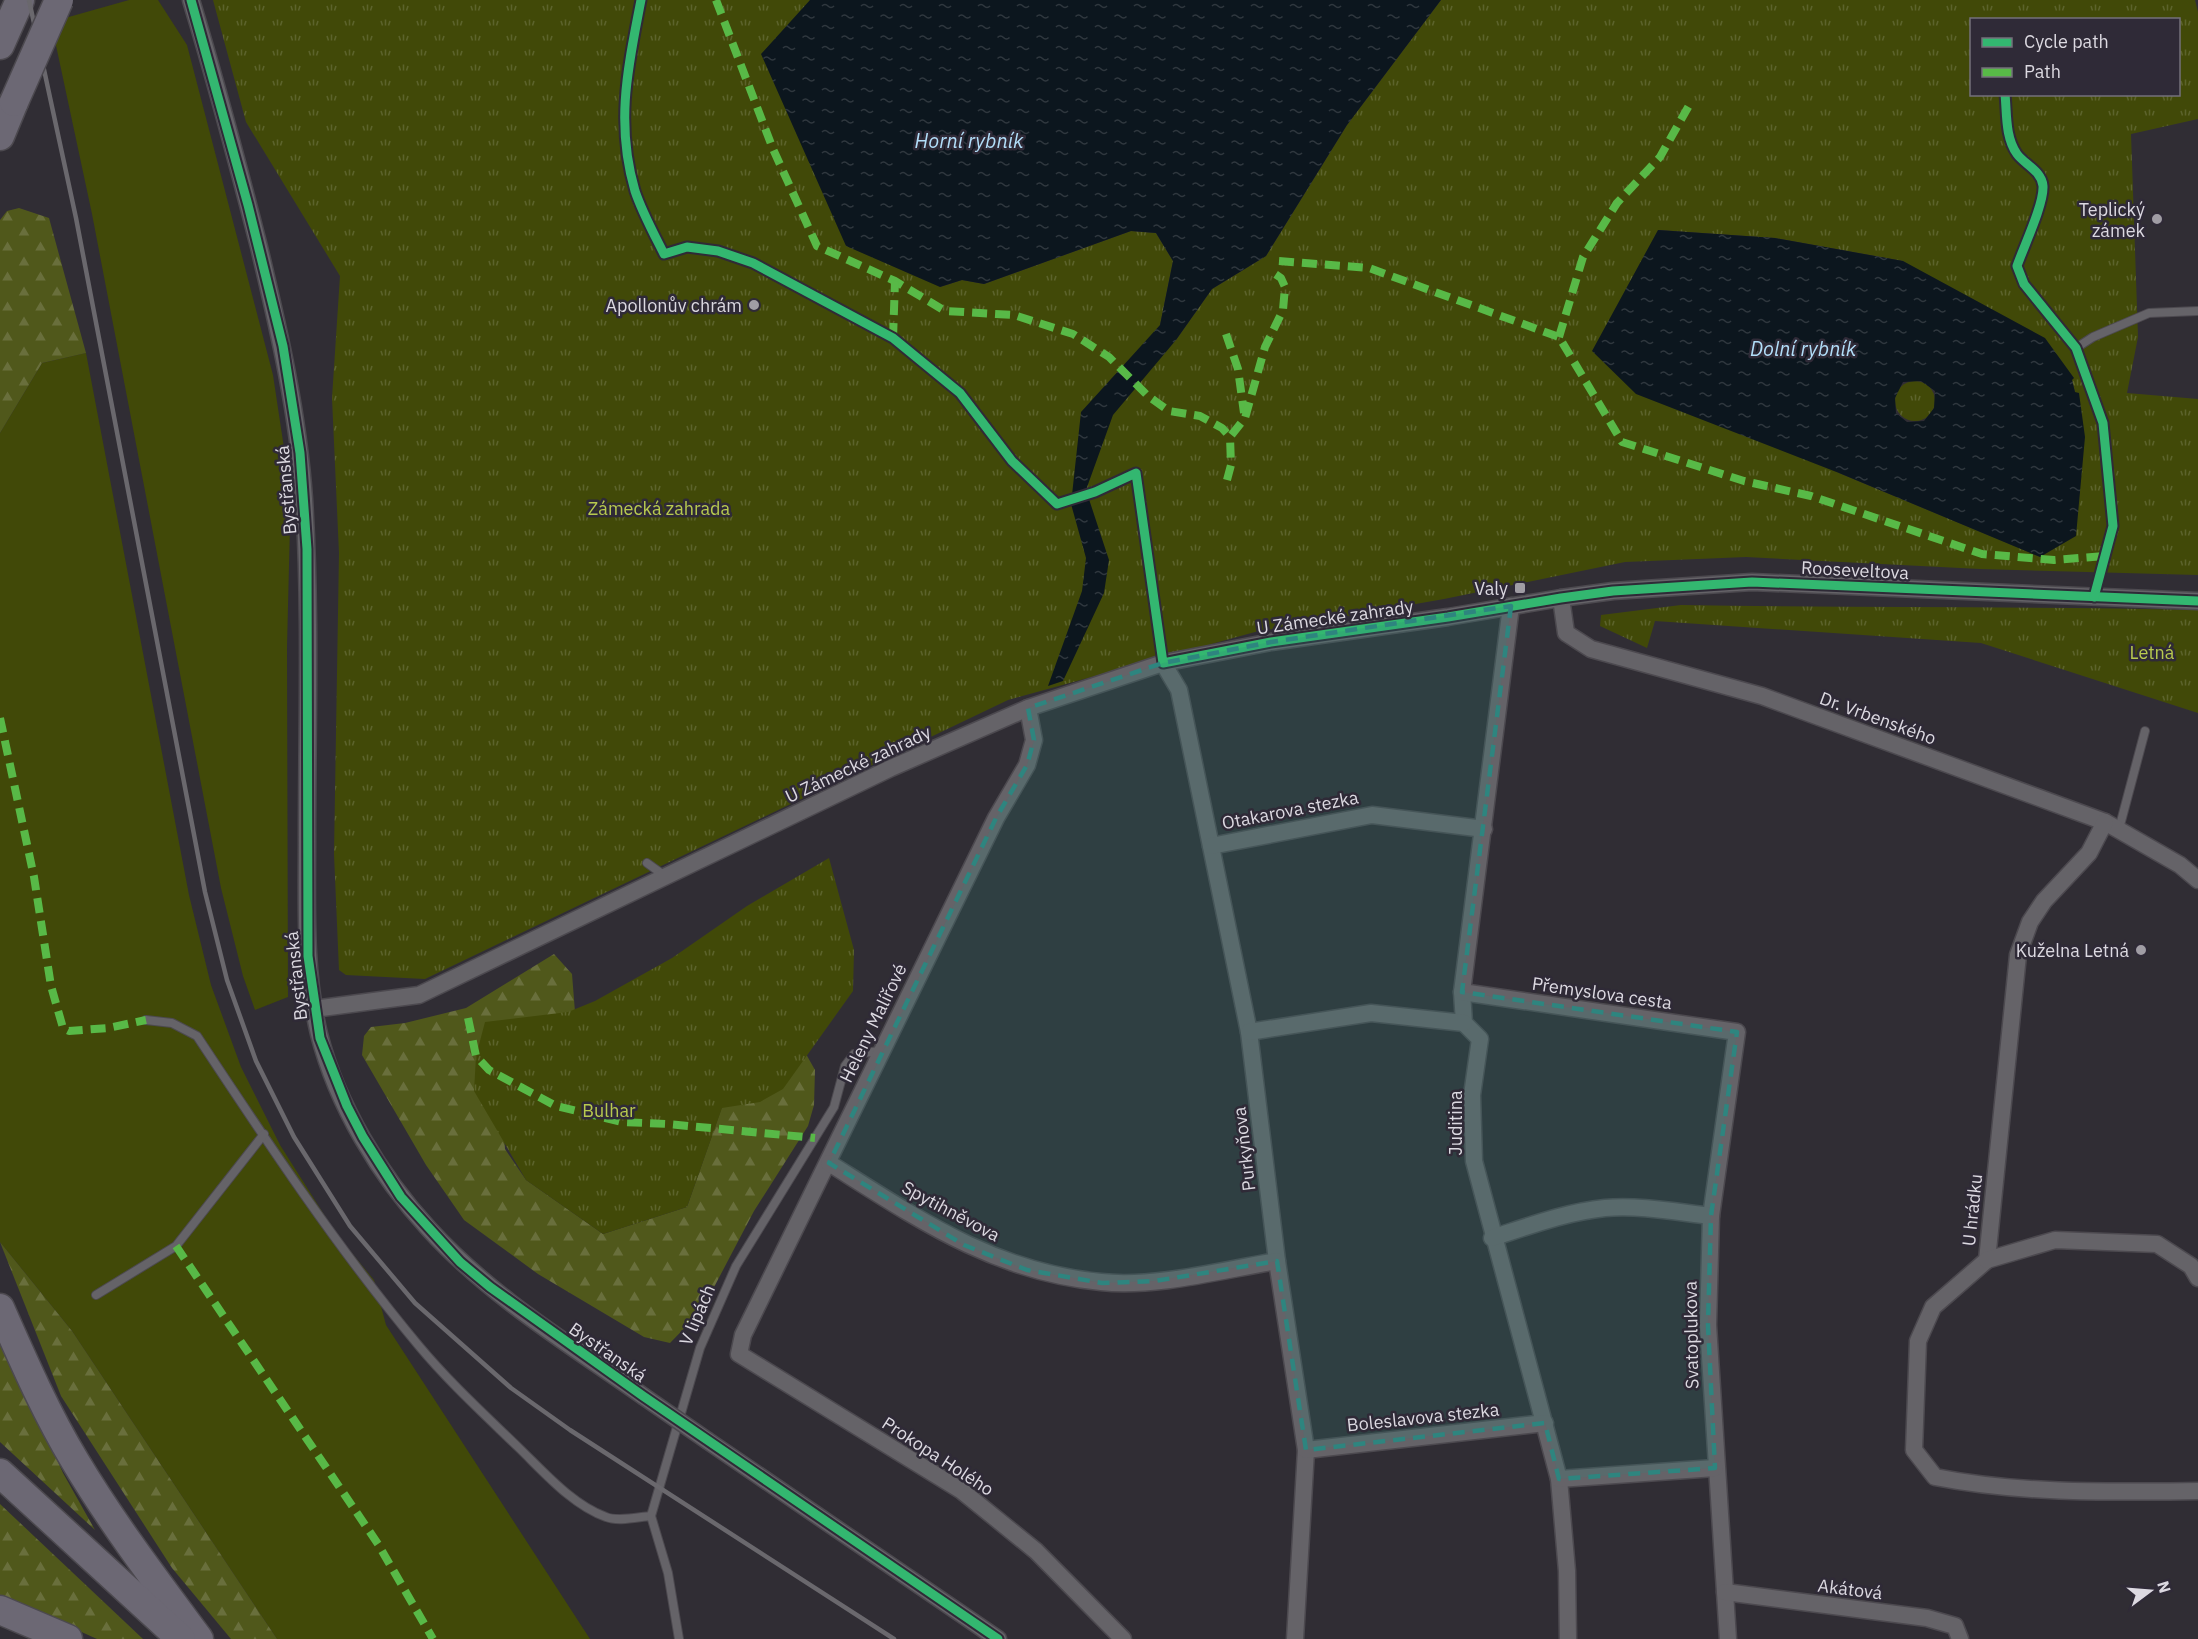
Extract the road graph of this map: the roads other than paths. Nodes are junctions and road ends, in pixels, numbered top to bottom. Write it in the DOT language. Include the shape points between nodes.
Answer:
graph roads {
  1 [pos="20,0"];
  2 [pos="59,0"];
  3 [pos="192,0"];
  4 [pos="0,45"];
  5 [pos="0,136"];
  6 [pos="2198,311"];
  7 [pos="2076,348"];
  8 [pos="1136,473"];
  9 [pos="1561,598"];
  10 [pos="2198,601"];
  11 [pos="1511,606"];
  12 [pos="1163,663"];
  13 [pos="1028,708"];
  14 [pos="2145,731"];
  15 [pos="2112,826"];
  16 [pos="1484,829"];
  17 [pos="1210,846"];
  18 [pos="647,863"];
  19 [pos="665,876"];
  20 [pos="2198,880"];
  21 [pos="1462,992"];
  22 [pos="314,1009"];
  23 [pos="146,1020"];
  24 [pos="1464,1023"];
  25 [pos="1249,1032"];
  26 [pos="1737,1032"];
  27 [pos="880,1051"];
  28 [pos="264,1134"];
  29 [pos="829,1163"];
  30 [pos="1711,1216"];
  31 [pos="1492,1238"];
  32 [pos="1987,1260"];
  33 [pos="1277,1262"];
  34 [pos="2198,1278"];
  35 [pos="96,1295"];
  36 [pos="0,1308"];
  37 [pos="739,1354"];
  38 [pos="1545,1423"];
  39 [pos="1306,1450"];
  40 [pos="1715,1468"];
  41 [pos="0,1473"];
  42 [pos="1559,1479"];
  43 [pos="2198,1491"];
  44 [pos="651,1516"];
  45 [pos="1725,1592"];
  46 [pos="0,1610"];
  47 [pos="68,1639"];
  48 [pos="182,1639"];
  49 [pos="199,1639"];
  50 [pos="679,1639"];
  51 [pos="998,1639"];
  52 [pos="1124,1639"];
  53 [pos="1295,1639"];
  54 [pos="1568,1639"];
  55 [pos="1728,1639"];
  56 [pos="1960,1639"];
  1 -- 4 [label="highway"];
  2 -- 5 [label="highway, bridge"];
  3 -- 22 [label="street, Bystřanská" via="283,346 300,453 307,549 308,944"];
  6 -- 7 [label="lane" via="2149,313"];
  8 -- 12 [label="lane"];
  9 -- 10 [label="street, Rooseveltova" via="1752,582"];
  9 -- 11 [label="street, Rooseveltova"];
  9 -- 15 [label="street, Dr. Vrbenského" via="1566,633 1591,649 1762,696"];
  11 -- 12 [label="street, U Zámecké zahrady" via="1271,642"];
  11 -- 16 [label="street, Juditina"];
  12 -- 13 [label="street, U Zámecké zahrady"];
  12 -- 17 [label="street, Purkyňova" via="1179,690"];
  13 -- 19 [label="street, U Zámecké zahrady" via="891,768"];
  13 -- 27 [label="street, Heleny Malířové" via="1034,740 1027,765 996,818"];
  14 -- 15 [label="lane"];
  15 -- 20 [label="street, Dr. Vrbenského" via="2180,865"];
  15 -- 32 [label="street, U hrádku" via="2044,901 2030,922 2018,955"];
  16 -- 17 [label="street, Otakarova stezka" via="1372,815"];
  16 -- 21 [label="street, Juditina"];
  17 -- 25 [label="street, Purkyňova"];
  18 -- 19 [label="lane"];
  19 -- 22 [label="street, U Zámecké zahrady" via="419,995"];
  21 -- 24 [label="street, Juditina"];
  21 -- 26 [label="street, Přemyslova cesta"];
  22 -- 51 [label="street, Bystřanská, bridge" via="320,1038 347,1106 383,1169 427,1228 490,1287"];
  23 -- 28 [label="lane" via="172,1023 197,1036"];
  24 -- 25 [label="street" via="1371,1013"];
  24 -- 31 [label="street, Juditina" via="1480,1039 1472,1095 1474,1161"];
  25 -- 33 [label="street, Purkyňova"];
  26 -- 30 [label="street, Svatoplukova"];
  27 -- 29 [label="street, Heleny Malířové"];
  27 -- 44 [label="lane, V lipách" via="854,1054 845,1066 834,1107 736,1266 700,1348"];
  28 -- 35 [label="lane" via="176,1246"];
  28 -- 44 [label="lane" via="374,1289 420,1347 476,1406 565,1491 596,1513 609,1519"];
  29 -- 33 [label="street, Spytihněvova" via="964,1245 1027,1270 1102,1283 1155,1281"];
  29 -- 37 [label="street, Heleny Malířové" via="743,1335"];
  30 -- 31 [label="street" via="1606,1208 1570,1213"];
  30 -- 40 [label="street, Svatoplukova" via="1708,1324"];
  31 -- 38 [label="street, Juditina"];
  32 -- 34 [label="street" via="2055,1240 2157,1244 2191,1266"];
  32 -- 43 [label="street, U hrádku" via="1934,1307 1918,1341 1914,1450 1935,1477 1972,1484 2087,1492"];
  33 -- 39 [label="street, Purkyňova"];
  36 -- 49 [label="highway" via="24,1365 75,1461"];
  37 -- 52 [label="street, Prokopa Holého" via="962,1491 1036,1551"];
  38 -- 39 [label="street, Boleslavova stezka"];
  38 -- 42 [label="street, Juditina"];
  39 -- 53 [label="street, Purkyňova"];
  40 -- 42 [label="street"];
  40 -- 45 [label="street, Svatoplukova"];
  41 -- 48 [label="highway"];
  42 -- 54 [label="street, Juditina"];
  44 -- 50 [label="lane" via="668,1573"];
  45 -- 55 [label="street, Svatoplukova"];
  45 -- 56 [label="street, Akátová" via="1927,1618 1955,1626"];
  46 -- 47 [label="highway"];
}
